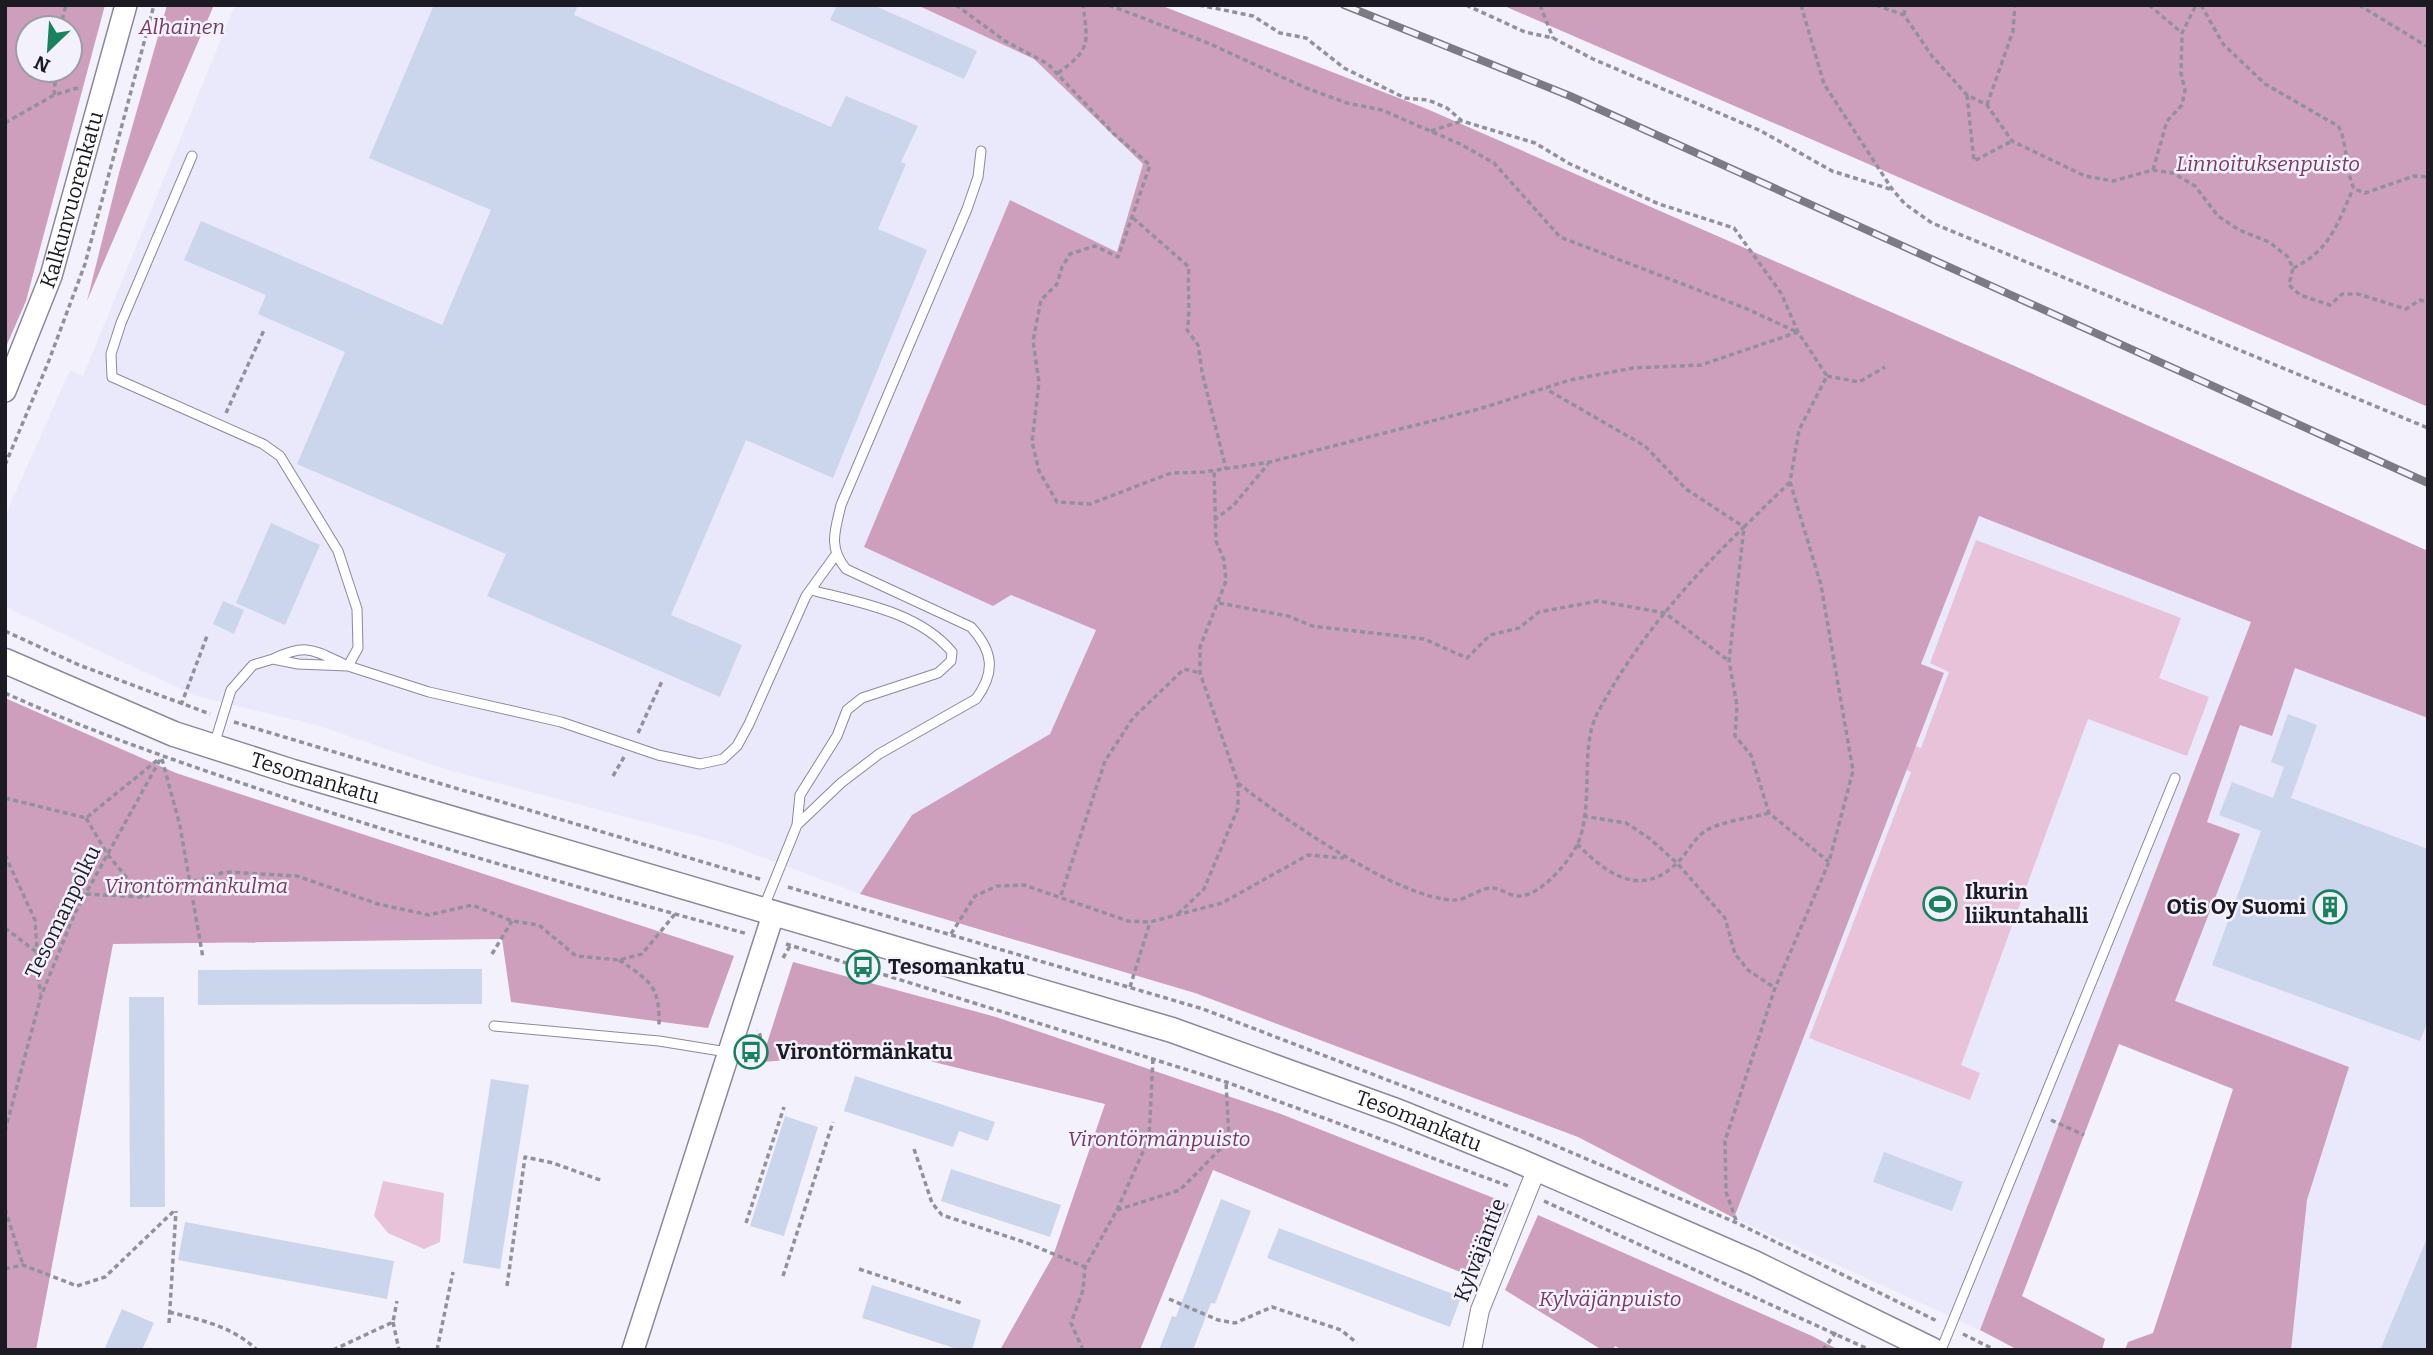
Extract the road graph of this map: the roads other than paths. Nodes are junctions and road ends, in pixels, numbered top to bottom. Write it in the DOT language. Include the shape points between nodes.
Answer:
graph roads {
  1 [pos="126,5"];
  2 [pos="981,151"];
  3 [pos="192,156"];
  4 [pos="5,391"];
  5 [pos="835,556"];
  6 [pos="811,590"];
  7 [pos="273,659"];
  8 [pos="5,662"];
  9 [pos="348,666"];
  10 [pos="214,746"];
  11 [pos="2175,778"];
  12 [pos="797,825"];
  13 [pos="768,911"];
  14 [pos="494,1026"];
  15 [pos="729,1052"];
  16 [pos="1537,1168"];
  17 [pos="633,1350"];
  18 [pos="1472,1350"];
  19 [pos="1932,1350"];
  20 [pos="1941,1350"];
  1 -- 4 [label="street, Kalkunvuorenkatu" via="51,276"];
  2 -- 5 [label="lane" via="967,209 841,505 834,533"];
  3 -- 9 [label="lane" via="121,324 111,354 112,377 263,444 280,456 338,551 357,609 358,648"];
  5 -- 6 [label="lane"];
  5 -- 12 [label="lane" via="846,569 971,627 985,642 991,662 987,684 976,699 879,754"];
  6 -- 9 [label="lane" via="737,746 723,759 700,764"];
  6 -- 12 [label="lane" via="895,614 942,639 952,652 951,661 938,673 862,698 847,710 800,795"];
  7 -- 9 [label="lane"];
  7 -- 9 [label="lane" via="297,647"];
  7 -- 10 [label="lane" via="253,665 231,690"];
  8 -- 10 [label="main road, Tesomankatu" via="174,734"];
  10 -- 13 [label="main road, Tesomankatu"];
  11 -- 20 [label="lane"];
  12 -- 13 [label="lane"];
  13 -- 15 [label="street" via="766,939"];
  13 -- 16 [label="main road, Tesomankatu" via="1172,1030 1399,1112"];
  14 -- 15 [label="lane"];
  15 -- 17 [label="street"];
  16 -- 18 [label="street, Kylväjäntie" via="1480,1310"];
  16 -- 19 [label="main road, Tesomankatu" via="1754,1263"];
}
